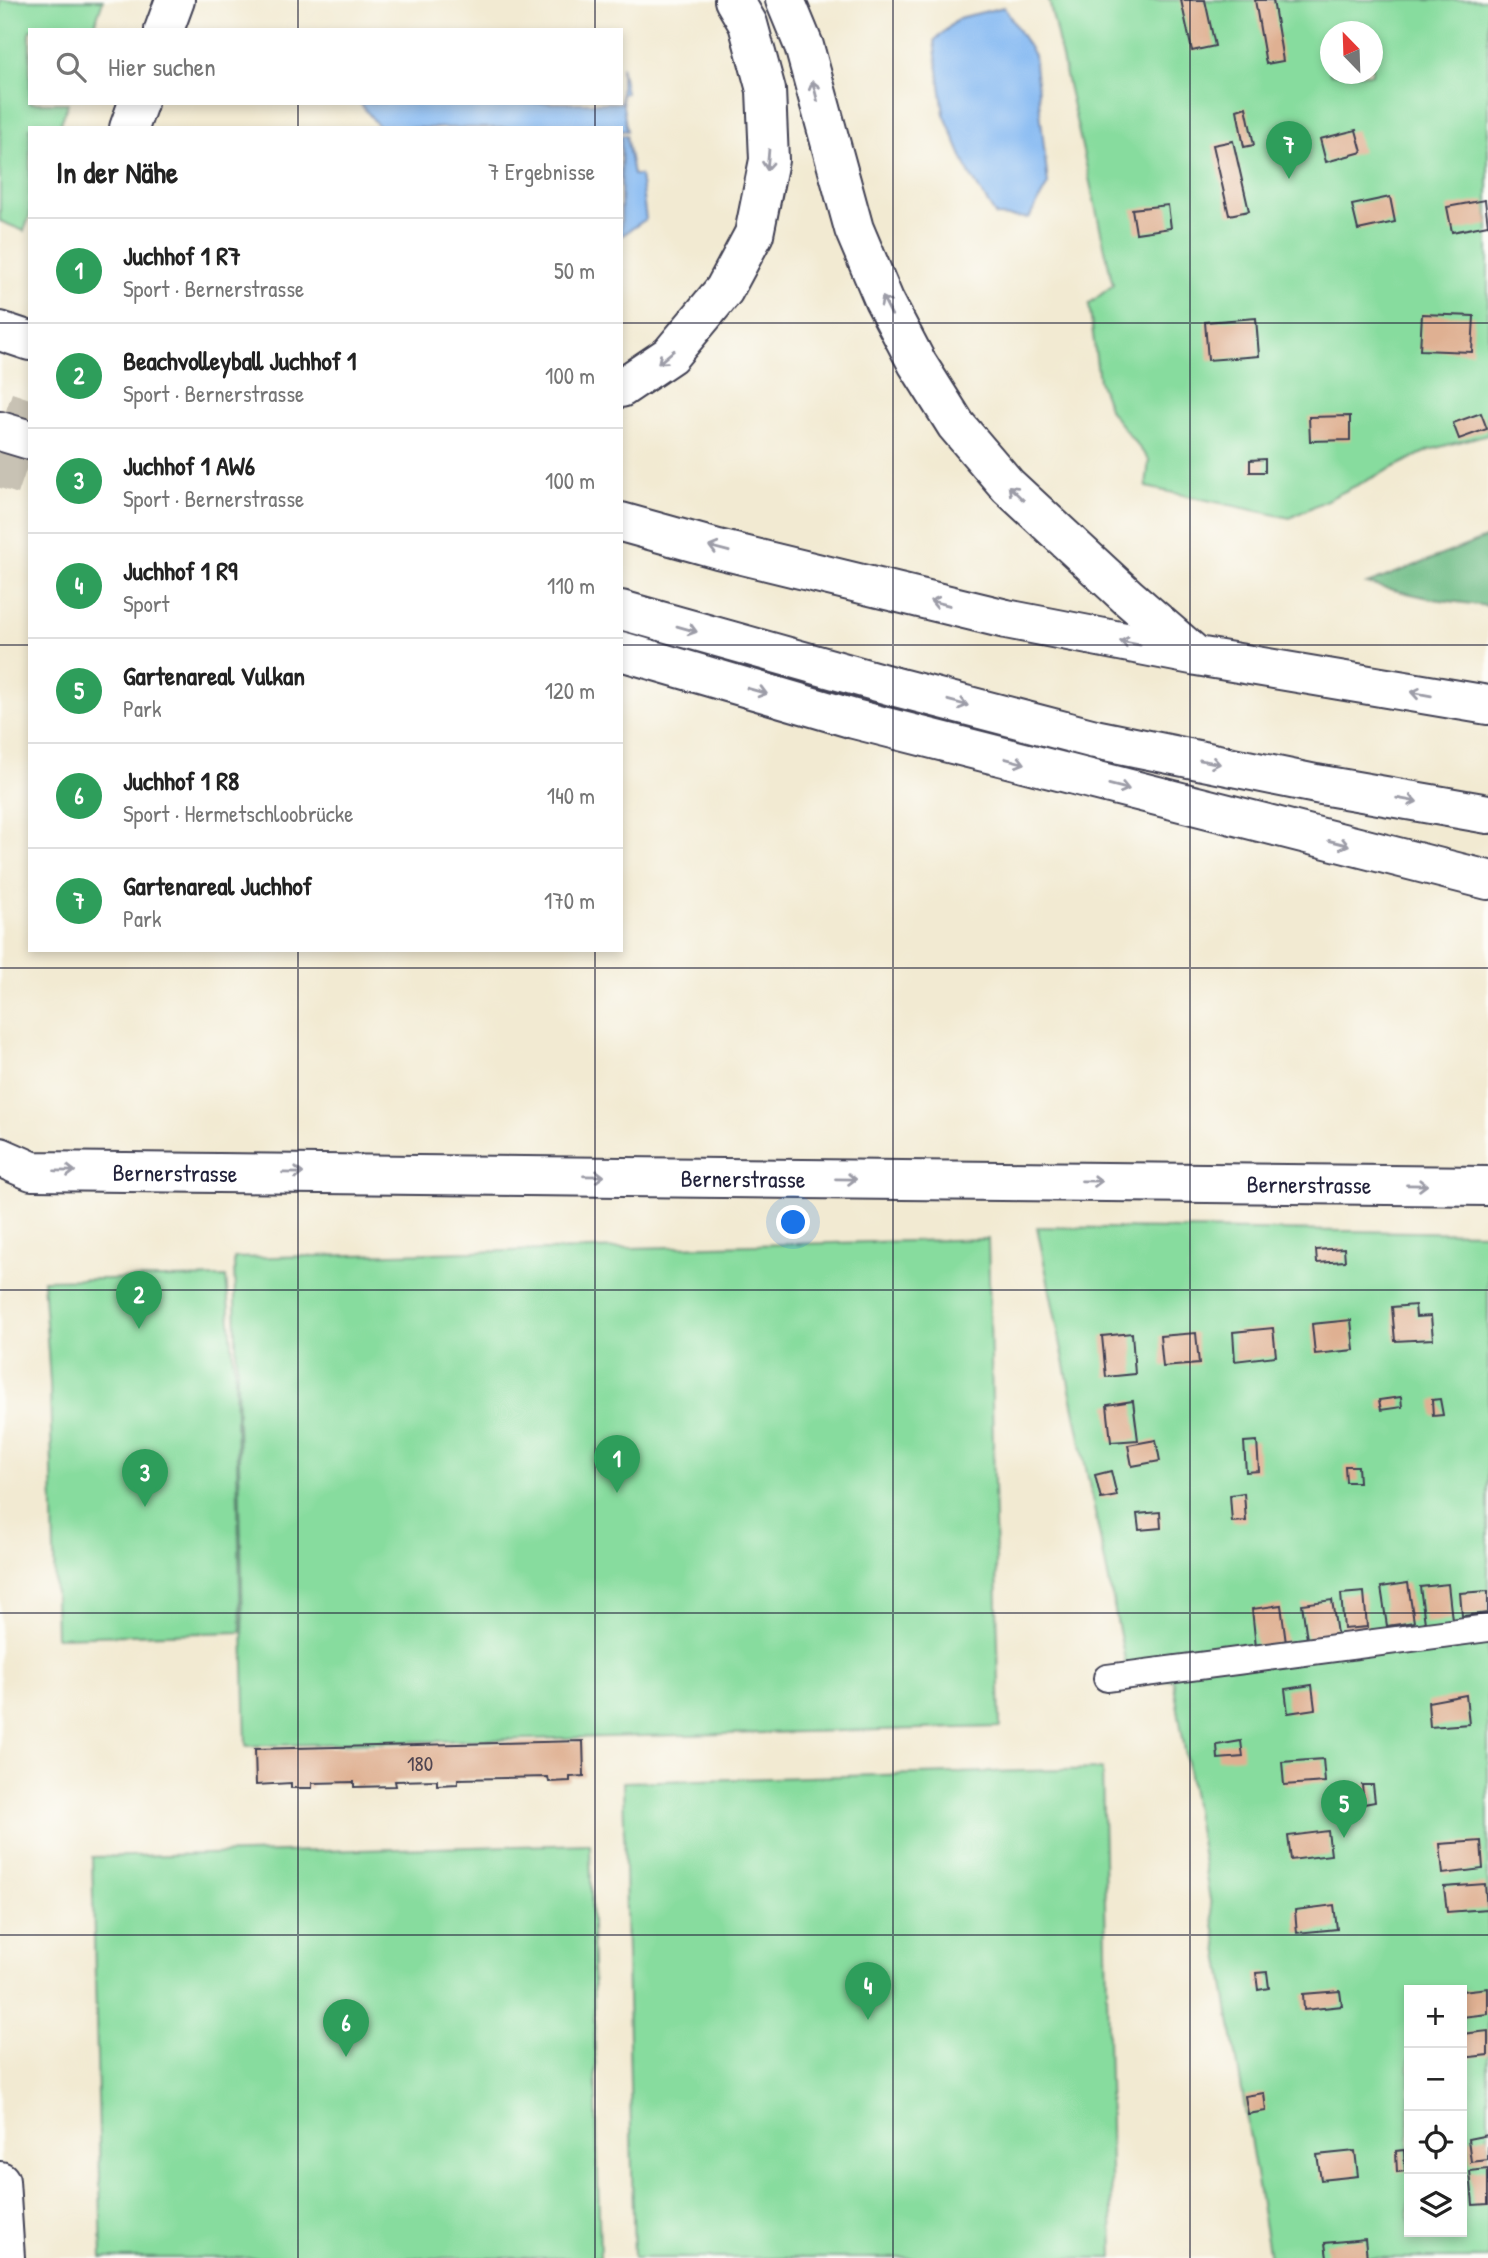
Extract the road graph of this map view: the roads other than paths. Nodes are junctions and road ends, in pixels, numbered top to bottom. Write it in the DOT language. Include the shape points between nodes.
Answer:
graph roads {
  1 [pos="176,0"];
  2 [pos="734,0"];
  3 [pos="785,0"];
  4 [pos="165,28"];
  5 [pos="137,105"];
  6 [pos="130,126"];
  7 [pos="0,331"];
  8 [pos="28,340"];
  9 [pos="623,387"];
  10 [pos="0,431"];
  11 [pos="28,439"];
  12 [pos="623,523"];
  13 [pos="623,611"];
  14 [pos="623,652"];
  15 [pos="1197,656"];
  16 [pos="1488,705"];
  17 [pos="1488,814"];
  18 [pos="1488,880"];
  19 [pos="0,1157"];
  20 [pos="1488,1186"];
  21 [pos="1488,1628"];
  22 [pos="1107,1678"];
  23 [pos="0,2181"];
  24 [pos="5,2258"];
  1 -- 4 [label="main road"];
  2 -- 9 [label="main road, one-way" via="748,24 766,90 769,160 754,234 724,290 670,355"];
  15 -- 3 [label="main road, one-way" via="1008,486 956,425 917,363 854,229 804,46"];
  5 -- 6 [label="main road"];
  7 -- 8 [label="main road"];
  10 -- 11 [label="main road"];
  15 -- 12 [label="main road, one-way" via="1006,619"];
  13 -- 17 [label="main road, one-way" via="1095,739"];
  14 -- 18 [label="main road, one-way" via="855,719"];
  16 -- 15 [label="main road, one-way"];
  19 -- 20 [label="main road, Bernerstrasse, one-way" via="32,1171"];
  21 -- 22 [label="lane"];
  23 -- 24 [label="main road"];
}
